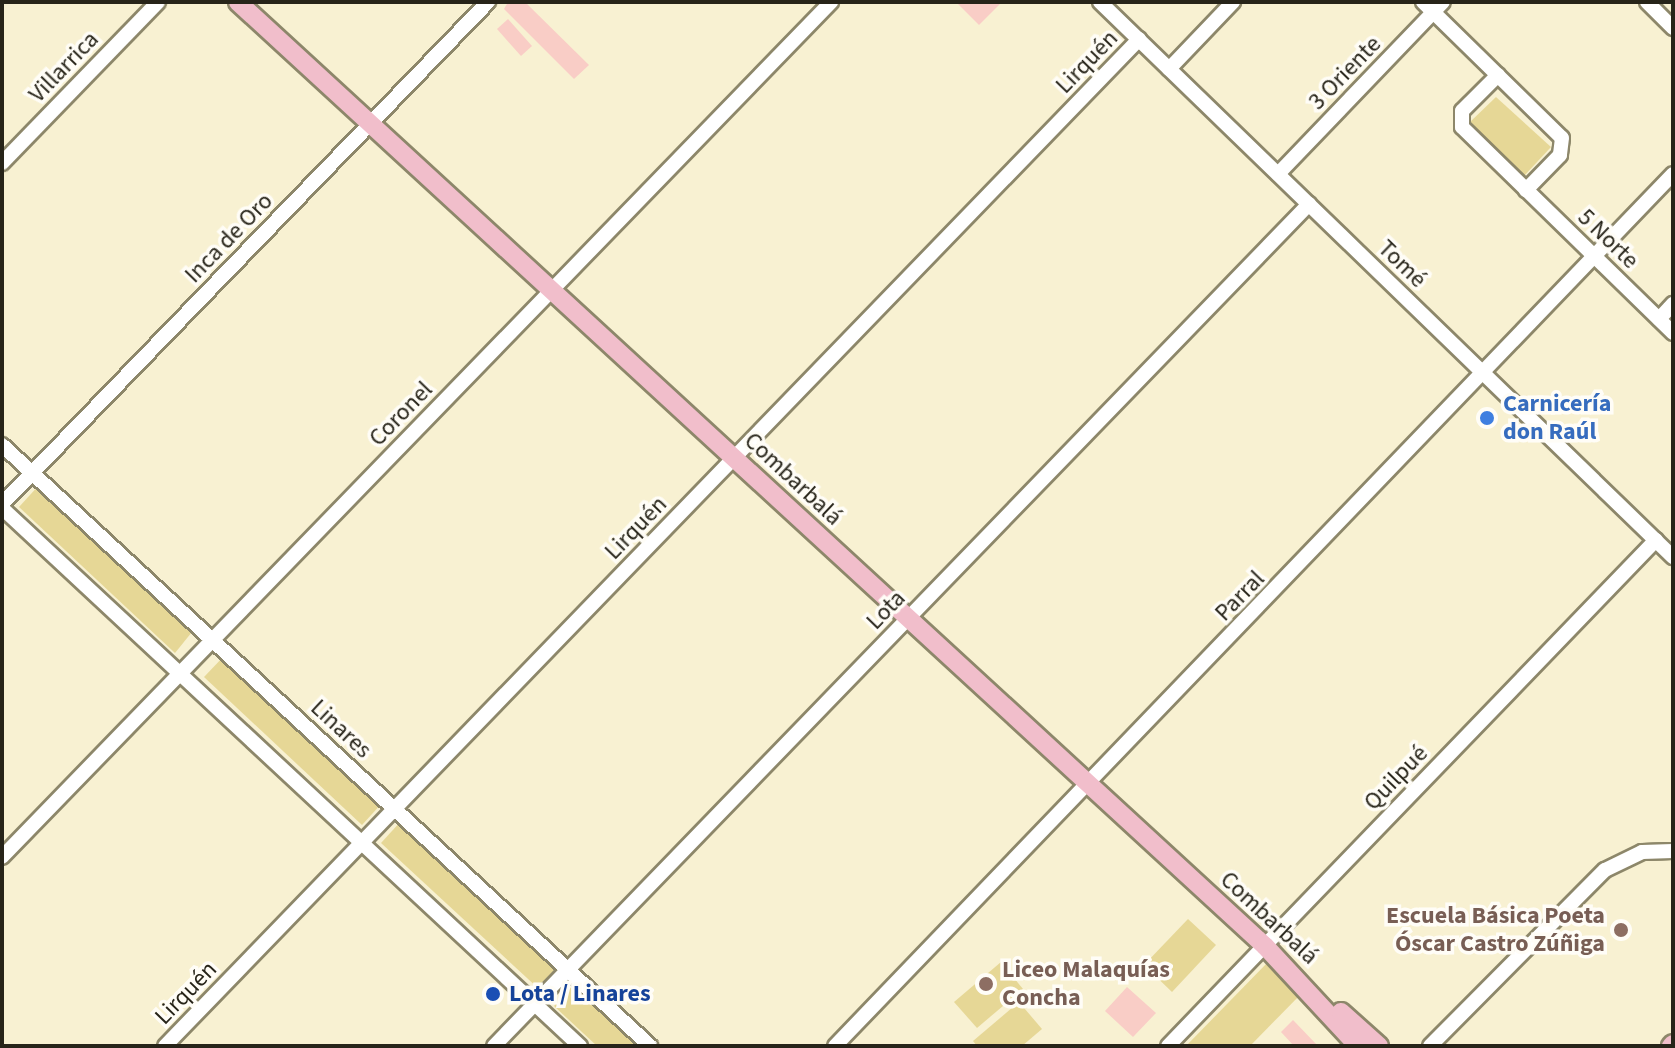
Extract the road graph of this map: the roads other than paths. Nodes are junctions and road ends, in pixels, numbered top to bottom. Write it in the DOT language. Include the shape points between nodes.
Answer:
graph roads {
  1 [pos="158,2"];
  2 [pos="238,2"];
  3 [pos="488,2"];
  4 [pos="831,2"];
  5 [pos="1100,2"];
  6 [pos="1233,2"];
  7 [pos="1647,2"];
  8 [pos="1433,5"];
  9 [pos="1673,28"];
  10 [pos="1139,39"];
  11 [pos="1169,69"];
  12 [pos="1498,75"];
  13 [pos="370,123"];
  14 [pos="2,163"];
  15 [pos="1278,174"];
  16 [pos="1673,174"];
  17 [pos="1526,190"];
  18 [pos="1309,204"];
  19 [pos="1594,256"];
  20 [pos="552,290"];
  21 [pos="1673,304"];
  22 [pos="1659,319"];
  23 [pos="1673,333"];
  24 [pos="1484,373"];
  25 [pos="2,445"];
  26 [pos="734,458"];
  27 [pos="32,473"];
  28 [pos="2,506"];
  29 [pos="1656,540"];
  30 [pos="1673,557"];
  31 [pos="909,617"];
  32 [pos="212,640"];
  33 [pos="180,674"];
  34 [pos="1089,783"];
  35 [pos="394,809"];
  36 [pos="361,843"];
  37 [pos="1673,851"];
  38 [pos="2,857"];
  39 [pos="1265,946"];
  40 [pos="568,970"];
  41 [pos="1313,992"];
  42 [pos="535,1004"];
  43 [pos="165,1046"];
  44 [pos="494,1046"];
  45 [pos="580,1046"];
  46 [pos="650,1046"];
  47 [pos="835,1046"];
  48 [pos="1168,1046"];
  49 [pos="1358,1046"];
  50 [pos="1379,1046"];
  51 [pos="1430,1046"];
  1 -- 14 [label="street, Villarrica"];
  2 -- 13 [label="main road, Combarbalá"];
  3 -- 13 [label="street, Inca de Oro"];
  4 -- 20 [label="street, Coronel"];
  5 -- 10 [label="street, Tomé"];
  6 -- 11 [label="street"];
  7 -- 9 [label="street"];
  8 -- 12 [label="street"];
  8 -- 15 [label="street, 3 Oriente"];
  10 -- 11 [label="street, Tomé"];
  10 -- 26 [label="street, Lirquén"];
  11 -- 15 [label="street, Tomé"];
  12 -- 17 [label="street" via="1564,142 1560,155"];
  12 -- 17 [label="street, 5 Norte" via="1462,111 1460,123"];
  13 -- 20 [label="main road, Combarbalá"];
  13 -- 27 [label="street, Inca de Oro"];
  15 -- 18 [label="street, Tomé"];
  16 -- 19 [label="street, Parral"];
  17 -- 19 [label="street, 5 Norte"];
  18 -- 24 [label="street, Tomé"];
  18 -- 31 [label="street, Lota"];
  19 -- 22 [label="street, 5 Norte"];
  19 -- 24 [label="street, Parral"];
  20 -- 26 [label="main road, Combarbalá"];
  20 -- 32 [label="street, Coronel"];
  21 -- 22 [label="street"];
  22 -- 23 [label="street, 5 Norte"];
  24 -- 29 [label="street, Tomé"];
  24 -- 34 [label="street, Parral"];
  25 -- 27 [label="street, Linares"];
  26 -- 31 [label="main road, Combarbalá"];
  26 -- 35 [label="street, Lirquén"];
  27 -- 28 [label="street, Inca de Oro"];
  27 -- 32 [label="street, Linares"];
  28 -- 33 [label="street"];
  29 -- 30 [label="street, Tomé"];
  29 -- 39 [label="street, Quilpué"];
  31 -- 34 [label="main road, Combarbalá"];
  31 -- 40 [label="street, Lota"];
  32 -- 33 [label="street, Coronel"];
  32 -- 35 [label="street, Linares"];
  33 -- 36 [label="street"];
  33 -- 38 [label="street, Coronel"];
  34 -- 39 [label="main road, Combarbalá"];
  34 -- 47 [label="street, Parral"];
  35 -- 36 [label="street, Lirquén"];
  35 -- 40 [label="street, Linares"];
  36 -- 42 [label="street"];
  36 -- 43 [label="street, Lirquén"];
  37 -- 51 [label="street" via="1642,852 1605,870"];
  39 -- 41 [label="main road, Combarbalá"];
  39 -- 48 [label="street, Quilpué"];
  40 -- 42 [label="street, Lota"];
  40 -- 46 [label="street, Linares"];
  41 -- 49 [label="main road, Combarbalá"];
  41 -- 50 [label="main road, Combarbalá"];
  42 -- 44 [label="street, Lota"];
  42 -- 45 [label="street"];
}
